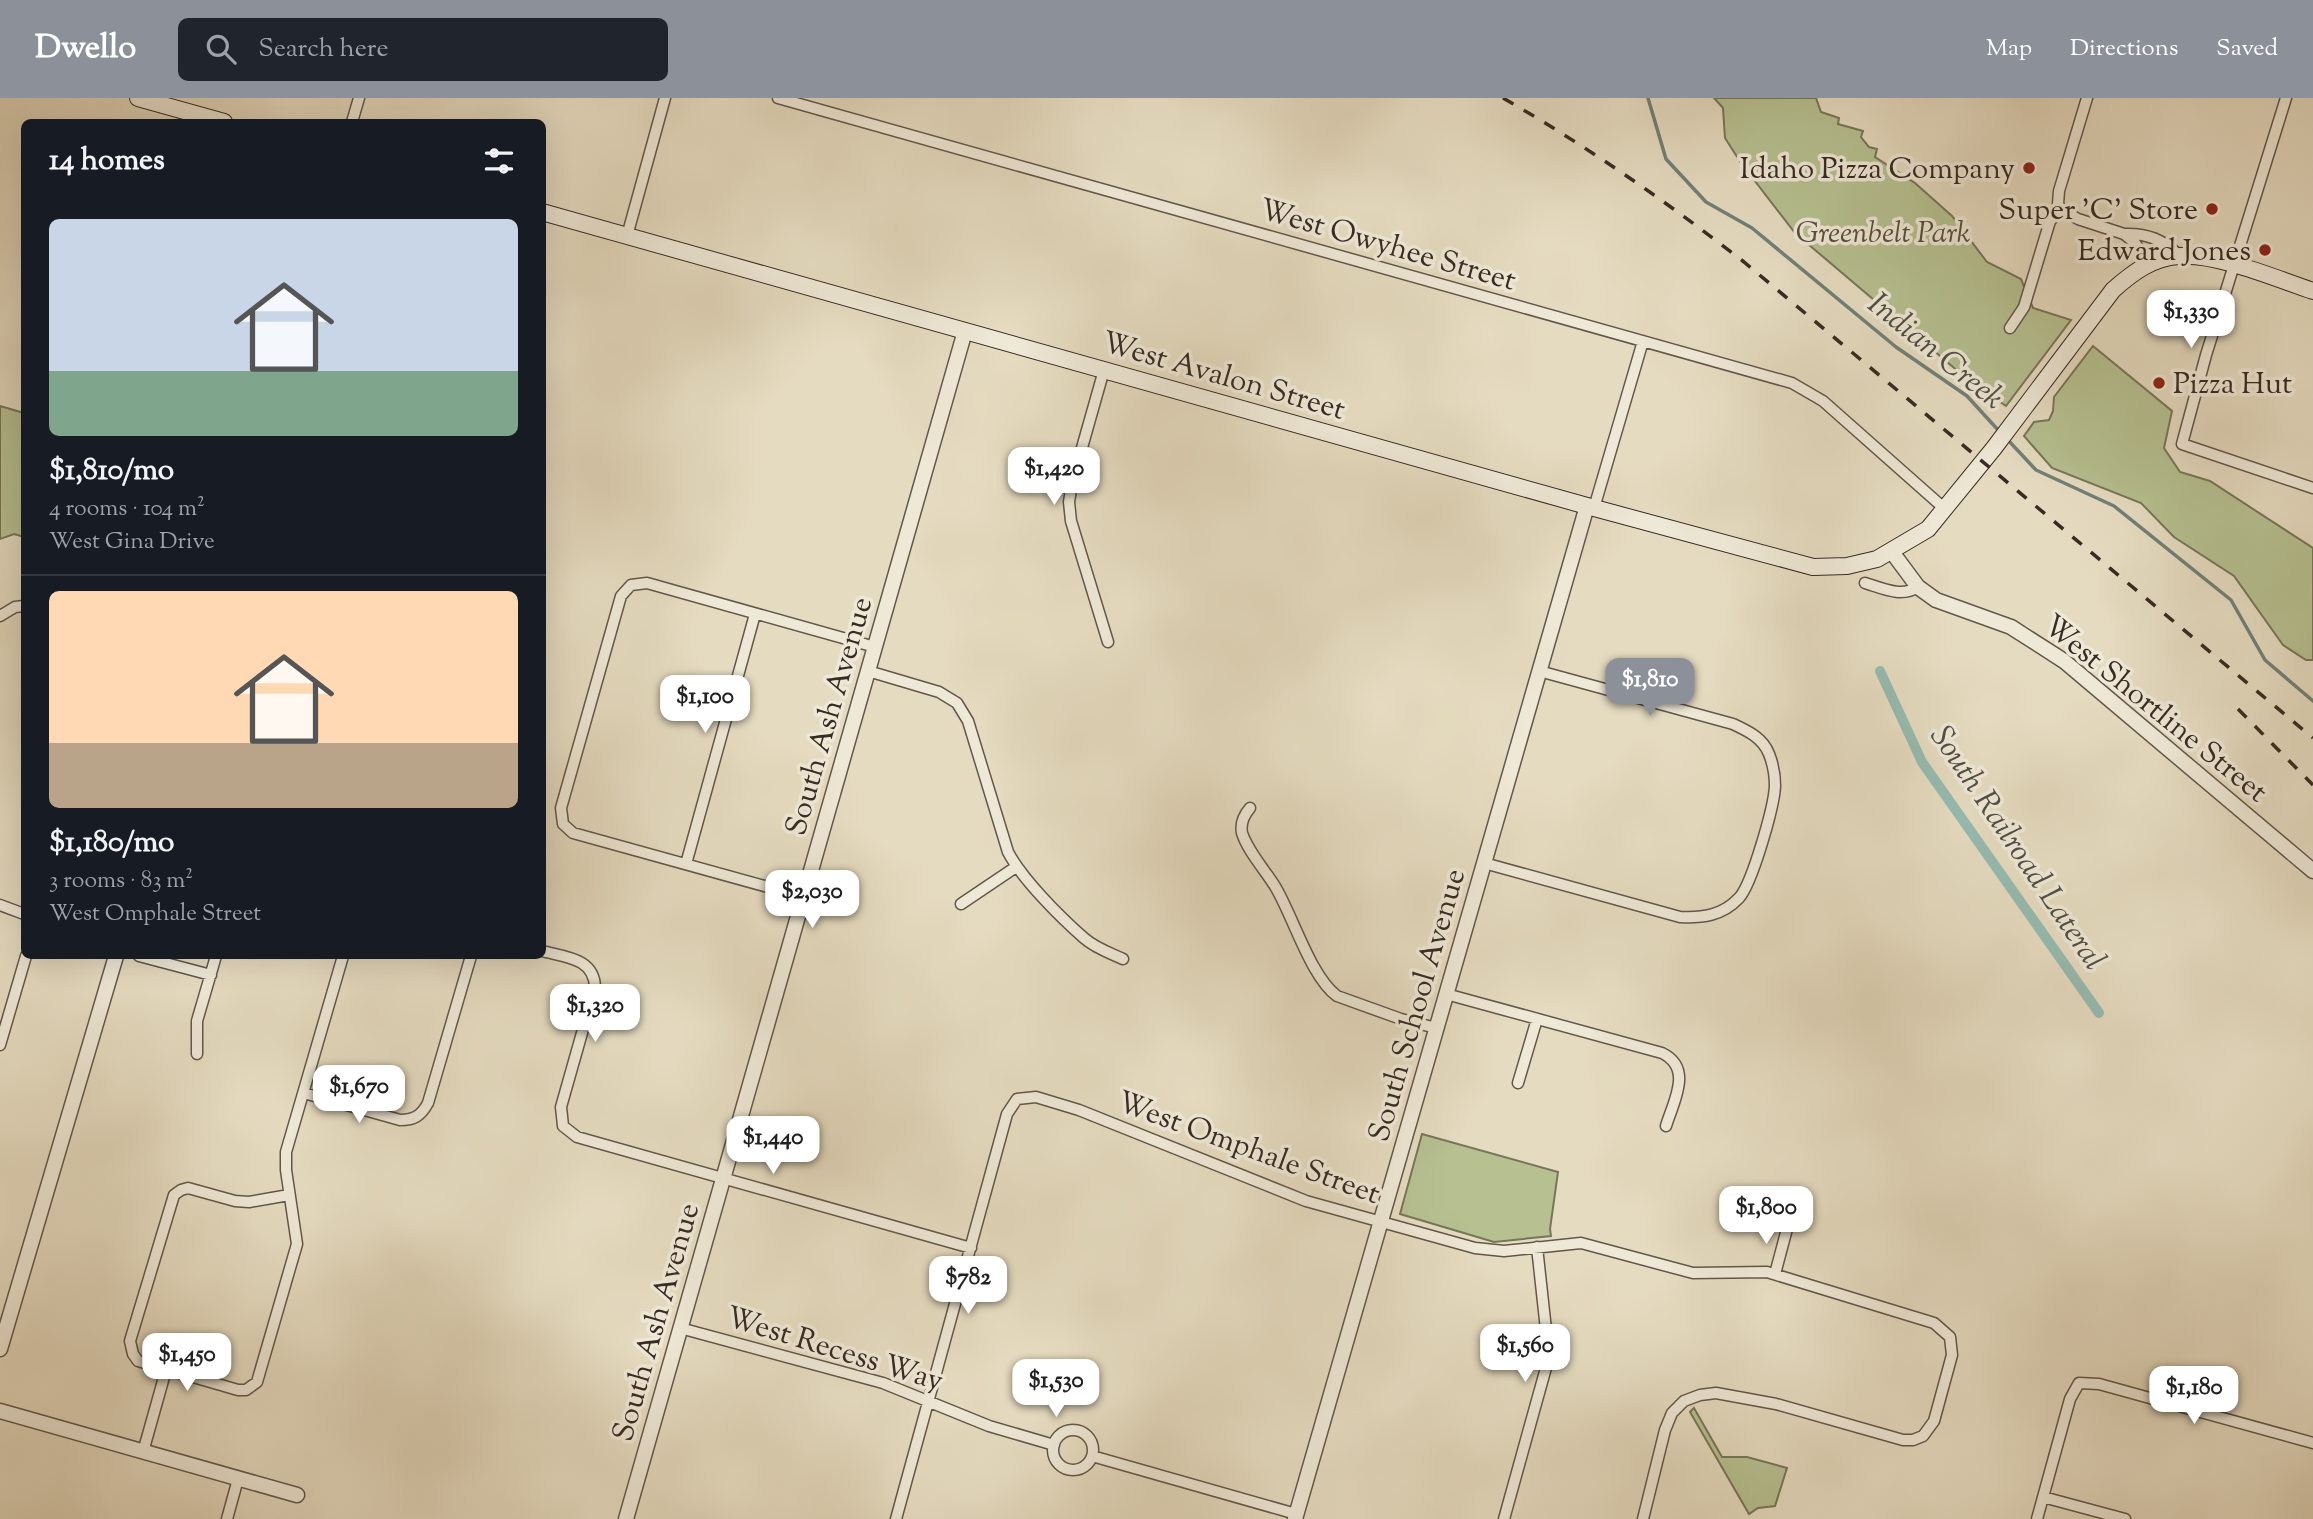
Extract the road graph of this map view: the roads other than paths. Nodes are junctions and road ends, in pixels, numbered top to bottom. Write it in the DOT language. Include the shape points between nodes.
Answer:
graph roads {
  1 [pos="138,98"];
  2 [pos="359,98"];
  3 [pos="665,98"];
  4 [pos="778,98"];
  5 [pos="2087,98"];
  6 [pos="2286,98"];
  7 [pos="213,119"];
  8 [pos="353,119"];
  9 [pos="2061,209"];
  10 [pos="546,213"];
  11 [pos="2124,234"];
  12 [pos="627,236"];
  13 [pos="2180,256"];
  14 [pos="2149,264"];
  15 [pos="2233,265"];
  16 [pos="2313,291"];
  17 [pos="2010,328"];
  18 [pos="965,331"];
  19 [pos="1643,341"];
  20 [pos="1104,370"];
  21 [pos="2313,488"];
  22 [pos="1590,507"];
  23 [pos="1945,509"];
  24 [pos="1892,551"];
  25 [pos="1864,583"];
  26 [pos="1918,587"];
  27 [pos="21,606"];
  28 [pos="755,614"];
  29 [pos="0,616"];
  30 [pos="1108,642"];
  31 [pos="875,647"];
  32 [pos="868,671"];
  33 [pos="1539,671"];
  34 [pos="1250,808"];
  35 [pos="1484,863"];
  36 [pos="686,864"];
  37 [pos="1016,867"];
  38 [pos="2313,871"];
  39 [pos="804,897"];
  40 [pos="961,904"];
  41 [pos="0,905"];
  42 [pos="21,913"];
  43 [pos="546,952"];
  44 [pos="25,959"];
  45 [pos="115,959"];
  46 [pos="150,959"];
  47 [pos="215,959"];
  48 [pos="342,959"];
  49 [pos="470,959"];
  50 [pos="1123,959"];
  51 [pos="211,975"];
  52 [pos="1446,994"];
  53 [pos="1537,1019"];
  54 [pos="1436,1028"];
  55 [pos="0,1045"];
  56 [pos="197,1055"];
  57 [pos="1518,1083"];
  58 [pos="304,1093"];
  59 [pos="1666,1126"];
  60 [pos="723,1178"];
  61 [pos="289,1195"];
  62 [pos="1381,1222"];
  63 [pos="1788,1225"];
  64 [pos="1536,1247"];
  65 [pos="971,1248"];
  66 [pos="1775,1274"];
  67 [pos="680,1328"];
  68 [pos="0,1349"];
  69 [pos="166,1370"];
  70 [pos="930,1401"];
  71 [pos="0,1411"];
  72 [pos="2313,1443"];
  73 [pos="1054,1444"];
  74 [pos="143,1452"];
  75 [pos="1092,1456"];
  76 [pos="239,1479"];
  77 [pos="297,1496"];
  78 [pos="2043,1497"];
  79 [pos="1295,1516"];
  80 [pos="227,1519"];
  81 [pos="626,1519"];
  82 [pos="896,1519"];
  83 [pos="1504,1519"];
  84 [pos="1643,1519"];
  85 [pos="2037,1519"];
  86 [pos="2125,1519"];
  1 -- 7 [label="main road"];
  2 -- 8 [label="street"];
  3 -- 12 [label="street"];
  4 -- 19 [label="street, West Owyhee Street"];
  5 -- 9 [label="street" via="2059,191"];
  6 -- 15 [label="street"];
  9 -- 11 [label="street"];
  9 -- 17 [label="street" via="2050,220 2024,307"];
  10 -- 12 [label="main road, West Avalon Street"];
  11 -- 13 [label="street" via="2140,233 2164,241"];
  11 -- 14 [label="street"];
  12 -- 18 [label="main road, West Avalon Street"];
  13 -- 14 [label="main road, West Avalon Street"];
  13 -- 15 [label="main road"];
  14 -- 23 [label="main road, West Avalon Street" via="2113,290"];
  15 -- 16 [label="main road"];
  15 -- 21 [label="street" via="2182,444"];
  18 -- 20 [label="main road, West Avalon Street"];
  18 -- 31 [label="street, South Ash Avenue"];
  19 -- 22 [label="street"];
  19 -- 23 [label="street, West Owyhee Street" via="1792,383 1823,401"];
  20 -- 22 [label="main road, West Avalon Street"];
  20 -- 30 [label="street" via="1069,502"];
  22 -- 24 [label="main road, West Avalon Street" via="1813,567 1847,566"];
  22 -- 33 [label="street, South School Avenue"];
  23 -- 24 [label="main road, West Avalon Street" via="1928,529"];
  24 -- 26 [label="street, West Shortline Street"];
  25 -- 26 [label="street" via="1902,593"];
  26 -- 38 [label="street, West Shortline Street" via="1936,600 2011,627 2064,661"];
  27 -- 29 [label="street"];
  28 -- 31 [label="street"];
  28 -- 36 [label="street"];
  28 -- 36 [label="street" via="647,583 631,585 621,596 561,808 563,824 573,833"];
  31 -- 32 [label="street, South Ash Avenue"];
  32 -- 37 [label="street" via="939,692 957,703 968,722"];
  32 -- 39 [label="street, South Ash Avenue"];
  33 -- 35 [label="street, South School Avenue"];
  33 -- 35 [label="street" via="1733,724 1751,733 1769,754 1775,787 1772,802 1746,889 1716,915 1679,917"];
  34 -- 54 [label="street" via="1241,829 1244,838 1282,898 1329,990"];
  35 -- 52 [label="street, South School Avenue"];
  36 -- 39 [label="street"];
  37 -- 40 [label="street"];
  37 -- 50 [label="street" via="1085,939"];
  39 -- 60 [label="street, South Ash Avenue"];
  41 -- 42 [label="street"];
  43 -- 60 [label="street" via="580,961 593,971 595,987 561,1107 563,1126 577,1137"];
  44 -- 55 [label="street"];
  45 -- 68 [label="street"];
  46 -- 51 [label="street"];
  47 -- 51 [label="street"];
  48 -- 58 [label="street"];
  49 -- 58 [label="street" via="424,1112 400,1120"];
  51 -- 56 [label="street" via="197,1021"];
  52 -- 53 [label="street"];
  52 -- 54 [label="street, South School Avenue"];
  53 -- 57 [label="street"];
  53 -- 59 [label="street" via="1670,1057 1677,1064 1679,1080"];
  54 -- 62 [label="street, South School Avenue"];
  58 -- 61 [label="street" via="286,1152"];
  60 -- 65 [label="street"];
  60 -- 67 [label="street, South Ash Avenue"];
  61 -- 69 [label="street" via="295,1257 253,1387 238,1391"];
  61 -- 69 [label="street" via="249,1202 195,1189 174,1195 130,1341 138,1361"];
  62 -- 64 [label="street, West Omphale Street" via="1483,1250"];
  62 -- 65 [label="street, West Omphale Street" via="1306,1201 1036,1097 1017,1099 1007,1114"];
  62 -- 79 [label="street, South School Avenue"];
  63 -- 66 [label="street"];
  64 -- 66 [label="street, West Omphale Street" via="1581,1243 1693,1273"];
  64 -- 83 [label="street" via="1549,1357"];
  65 -- 70 [label="street"];
  66 -- 84 [label="street, West Omphale Street" via="1934,1324 1950,1338 1952,1355 1934,1421 1923,1436 1903,1440 1776,1404 1716,1393 1684,1401 1665,1430"];
  67 -- 70 [label="street, West Recess Way" via="883,1383"];
  67 -- 81 [label="street, South Ash Avenue"];
  69 -- 74 [label="street"];
  70 -- 73 [label="street, West Recess Way" via="989,1426"];
  70 -- 82 [label="street"];
  71 -- 74 [label="street"];
  72 -- 78 [label="street" via="2079,1382 2070,1399"];
  73 -- 75 [label="street" via="1055,1460 1068,1469 1083,1468"];
  73 -- 75 [label="street" via="1063,1432 1079,1431 1091,1440"];
  74 -- 76 [label="street"];
  75 -- 79 [label="street"];
  76 -- 77 [label="street"];
  76 -- 80 [label="street"];
  78 -- 85 [label="street"];
  78 -- 86 [label="street"];
}
